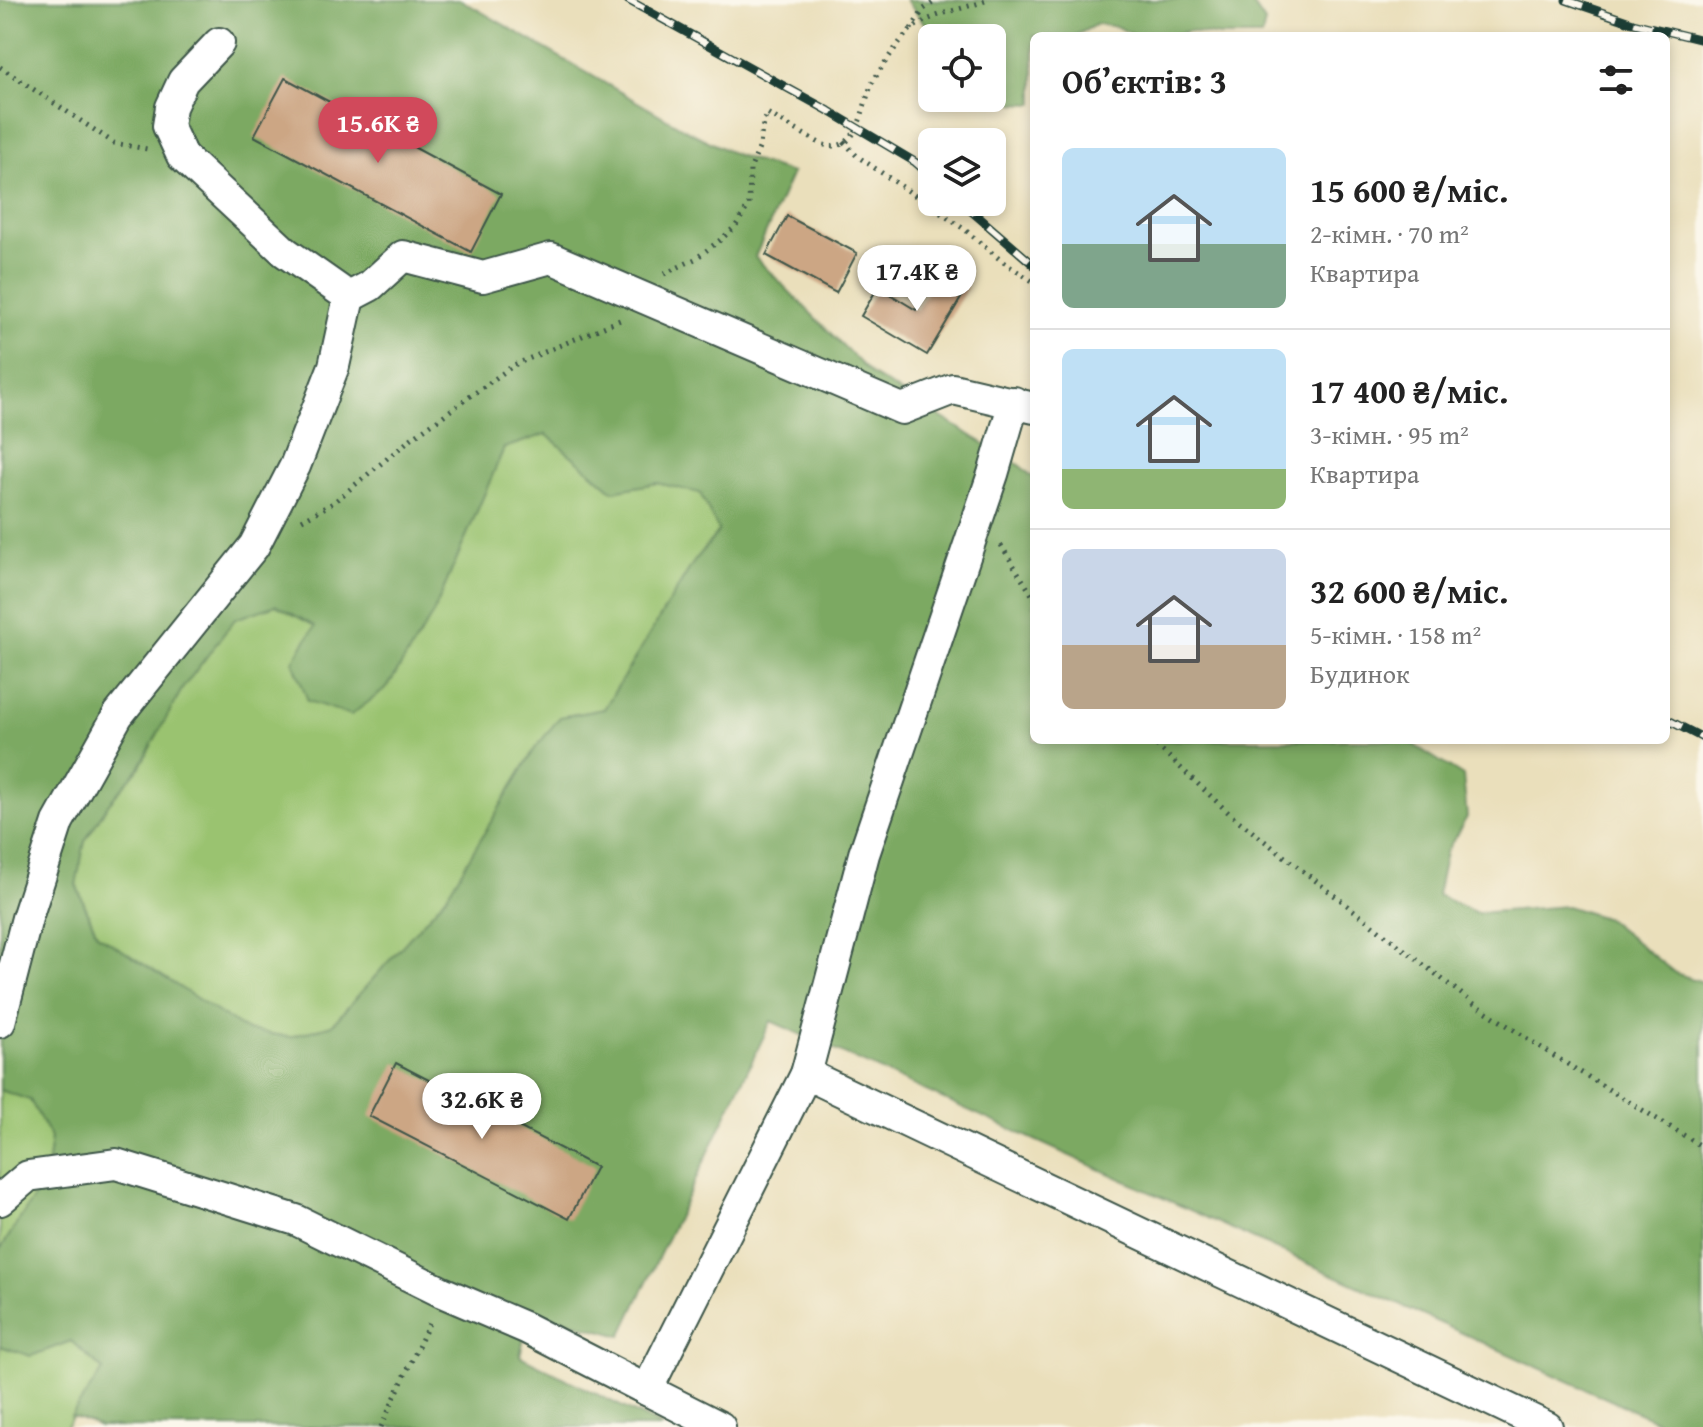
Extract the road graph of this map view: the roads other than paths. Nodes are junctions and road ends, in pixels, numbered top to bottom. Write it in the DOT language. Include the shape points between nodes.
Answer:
graph roads {
  1 [pos="219,43"];
  2 [pos="349,297"];
  3 [pos="1024,405"];
  4 [pos="0,1022"];
  5 [pos="806,1074"];
  6 [pos="0,1200"];
  7 [pos="647,1390"];
  8 [pos="720,1427"];
  9 [pos="1547,1427"];
  1 -- 2 [label="street" via="183,81 171,107 168,126 182,156 285,252"];
  2 -- 3 [label="street" via="403,256 483,277 551,258 902,409 953,389"];
  2 -- 4 [label="street" via="334,366 295,466 254,546 118,715 58,822"];
  3 -- 5 [label="street" via="981,507 864,854"];
  5 -- 7 [label="street"];
  5 -- 9 [label="street"];
  6 -- 7 [label="street" via="28,1176 116,1164 296,1220"];
  7 -- 8 [label="street"];
}
